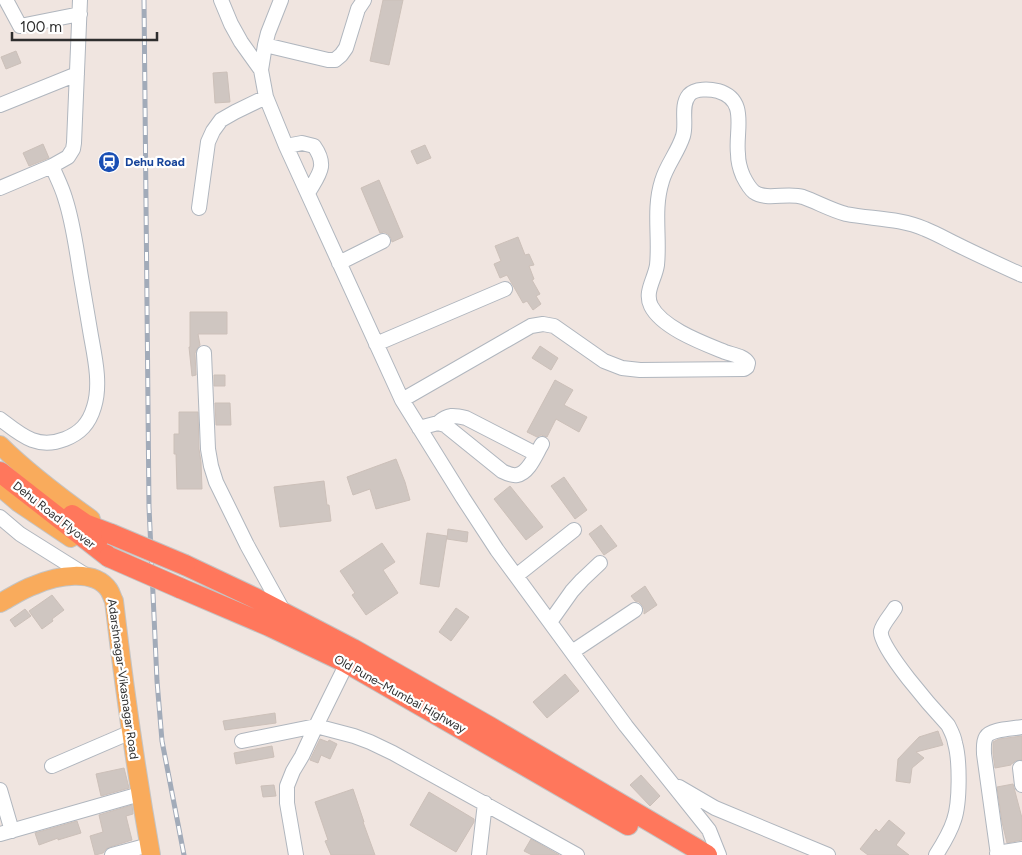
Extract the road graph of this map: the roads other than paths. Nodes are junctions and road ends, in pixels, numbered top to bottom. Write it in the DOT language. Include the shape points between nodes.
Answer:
graph roads {
  1 [pos="6,0"];
  2 [pos="80,0"];
  3 [pos="221,0"];
  4 [pos="281,0"];
  5 [pos="364,0"];
  6 [pos="80,14"];
  7 [pos="265,45"];
  8 [pos="261,70"];
  9 [pos="77,74"];
  10 [pos="266,97"];
  11 [pos="0,105"];
  12 [pos="286,146"];
  13 [pos="52,166"];
  14 [pos="0,188"];
  15 [pos="308,193"];
  16 [pos="199,208"];
  17 [pos="383,241"];
  18 [pos="339,263"];
  19 [pos="1022,275"];
  20 [pos="505,289"];
  21 [pos="376,344"];
  22 [pos="204,353"];
  23 [pos="402,400"];
  24 [pos="0,419"];
  25 [pos="438,423"];
  26 [pos="419,428"];
  27 [pos="0,445"];
  28 [pos="0,458"];
  29 [pos="0,472"];
  30 [pos="0,488"];
  31 [pos="0,517"];
  32 [pos="82,529"];
  33 [pos="574,530"];
  34 [pos="111,534"];
  35 [pos="109,557"];
  36 [pos="600,563"];
  37 [pos="185,565"];
  38 [pos="87,576"];
  39 [pos="516,576"];
  40 [pos="0,603"];
  41 [pos="895,608"];
  42 [pos="635,610"];
  43 [pos="286,614"];
  44 [pos="550,622"];
  45 [pos="572,652"];
  46 [pos="350,656"];
  47 [pos="316,726"];
  48 [pos="1022,727"];
  49 [pos="131,732"];
  50 [pos="242,741"];
  51 [pos="52,766"];
  52 [pos="1020,768"];
  53 [pos="671,782"];
  54 [pos="1022,785"];
  55 [pos="0,790"];
  56 [pos="140,794"];
  57 [pos="485,804"];
  58 [pos="6,833"];
  59 [pos="1022,849"];
  60 [pos="150,850"];
  61 [pos="998,854"];
  62 [pos="112,855"];
  63 [pos="296,855"];
  64 [pos="479,855"];
  65 [pos="577,855"];
  66 [pos="679,855"];
  67 [pos="707,855"];
  68 [pos="720,855"];
  69 [pos="828,855"];
  70 [pos="936,855"];
  1 -- 6 [label="street" via="20,26"];
  2 -- 6 [label="street"];
  3 -- 8 [label="street" via="241,42"];
  4 -- 7 [label="street"];
  5 -- 7 [label="street" via="346,48 335,60"];
  6 -- 9 [label="street"];
  7 -- 8 [label="street"];
  8 -- 10 [label="street"];
  9 -- 11 [label="street"];
  9 -- 13 [label="street" via="73,149 68,157"];
  10 -- 12 [label="street"];
  10 -- 16 [label="street" via="221,120 213,131 208,142"];
  12 -- 15 [label="street"];
  12 -- 15 [label="street" via="302,143 314,146 320,154 322,166"];
  13 -- 14 [label="street"];
  13 -- 24 [label="street" via="72,224 96,362 95,406 82,430 47,443 32,441"];
  15 -- 18 [label="street"];
  17 -- 18 [label="street"];
  18 -- 21 [label="street"];
  19 -- 23 [label="street" via="924,228 844,213 801,196 764,196 753,191 746,183 737,153 739,110 735,102 718,91 693,92 684,105 683,136 662,179 657,198 658,252 649,293 650,304 662,320 674,328 747,360 748,367 690,370 622,368 604,361 554,326 543,324 531,326"];
  20 -- 21 [label="street"];
  21 -- 23 [label="street"];
  22 -- 43 [label="street" via="208,449 216,482"];
  23 -- 26 [label="street"];
  25 -- 25 [label="street" via="510,475 523,473 539,449 466,418 449,416"];
  25 -- 26 [label="street"];
  26 -- 39 [label="street"];
  27 -- 34 [label="main road"];
  28 -- 32 [label="highway, Dehu Road Flyover"];
  29 -- 32 [label="highway, Dehu Road Flyover"];
  30 -- 35 [label="main road" via="82,546"];
  31 -- 38 [label="street" via="20,534"];
  32 -- 34 [label="highway, Dehu Road Flyover"];
  32 -- 35 [label="highway, Dehu Road Flyover"];
  33 -- 39 [label="street"];
  34 -- 37 [label="highway, Dehu Road Flyover, bridge"];
  35 -- 46 [label="highway, Old Pune–Mumbai Highway, bridge" via="268,626"];
  36 -- 44 [label="street" via="572,591"];
  37 -- 43 [label="highway, Old Pune–Mumbai Highway"];
  38 -- 40 [label="main road" via="36,584"];
  38 -- 49 [label="main road, Adarshnagar-Vikasnagar Road" via="108,589 114,601"];
  39 -- 44 [label="street"];
  41 -- 70 [label="street" via="880,633 883,640 911,682 948,725 956,744 958,804 947,837"];
  42 -- 45 [label="street"];
  43 -- 46 [label="highway, Old Pune–Mumbai Highway"];
  44 -- 45 [label="street"];
  45 -- 53 [label="street"];
  46 -- 47 [label="street"];
  46 -- 66 [label="highway, Old Pune–Mumbai Highway"];
  46 -- 67 [label="highway, Old Pune–Mumbai Highway" via="490,727"];
  47 -- 50 [label="street"];
  47 -- 57 [label="street" via="370,742"];
  47 -- 63 [label="street" via="287,786"];
  48 -- 61 [label="street" via="992,732 984,742"];
  49 -- 51 [label="street"];
  49 -- 56 [label="main road, Adarshnagar-Vikasnagar Road"];
  52 -- 54 [label="street"];
  53 -- 68 [label="street" via="709,830"];
  53 -- 69 [label="street" via="715,808"];
  55 -- 58 [label="street"];
  56 -- 58 [label="street"];
  56 -- 60 [label="main road, Adarshnagar-Vikasnagar Road"];
  57 -- 64 [label="street"];
  57 -- 65 [label="street"];
  59 -- 61 [label="street"];
  60 -- 62 [label="street"];
}
